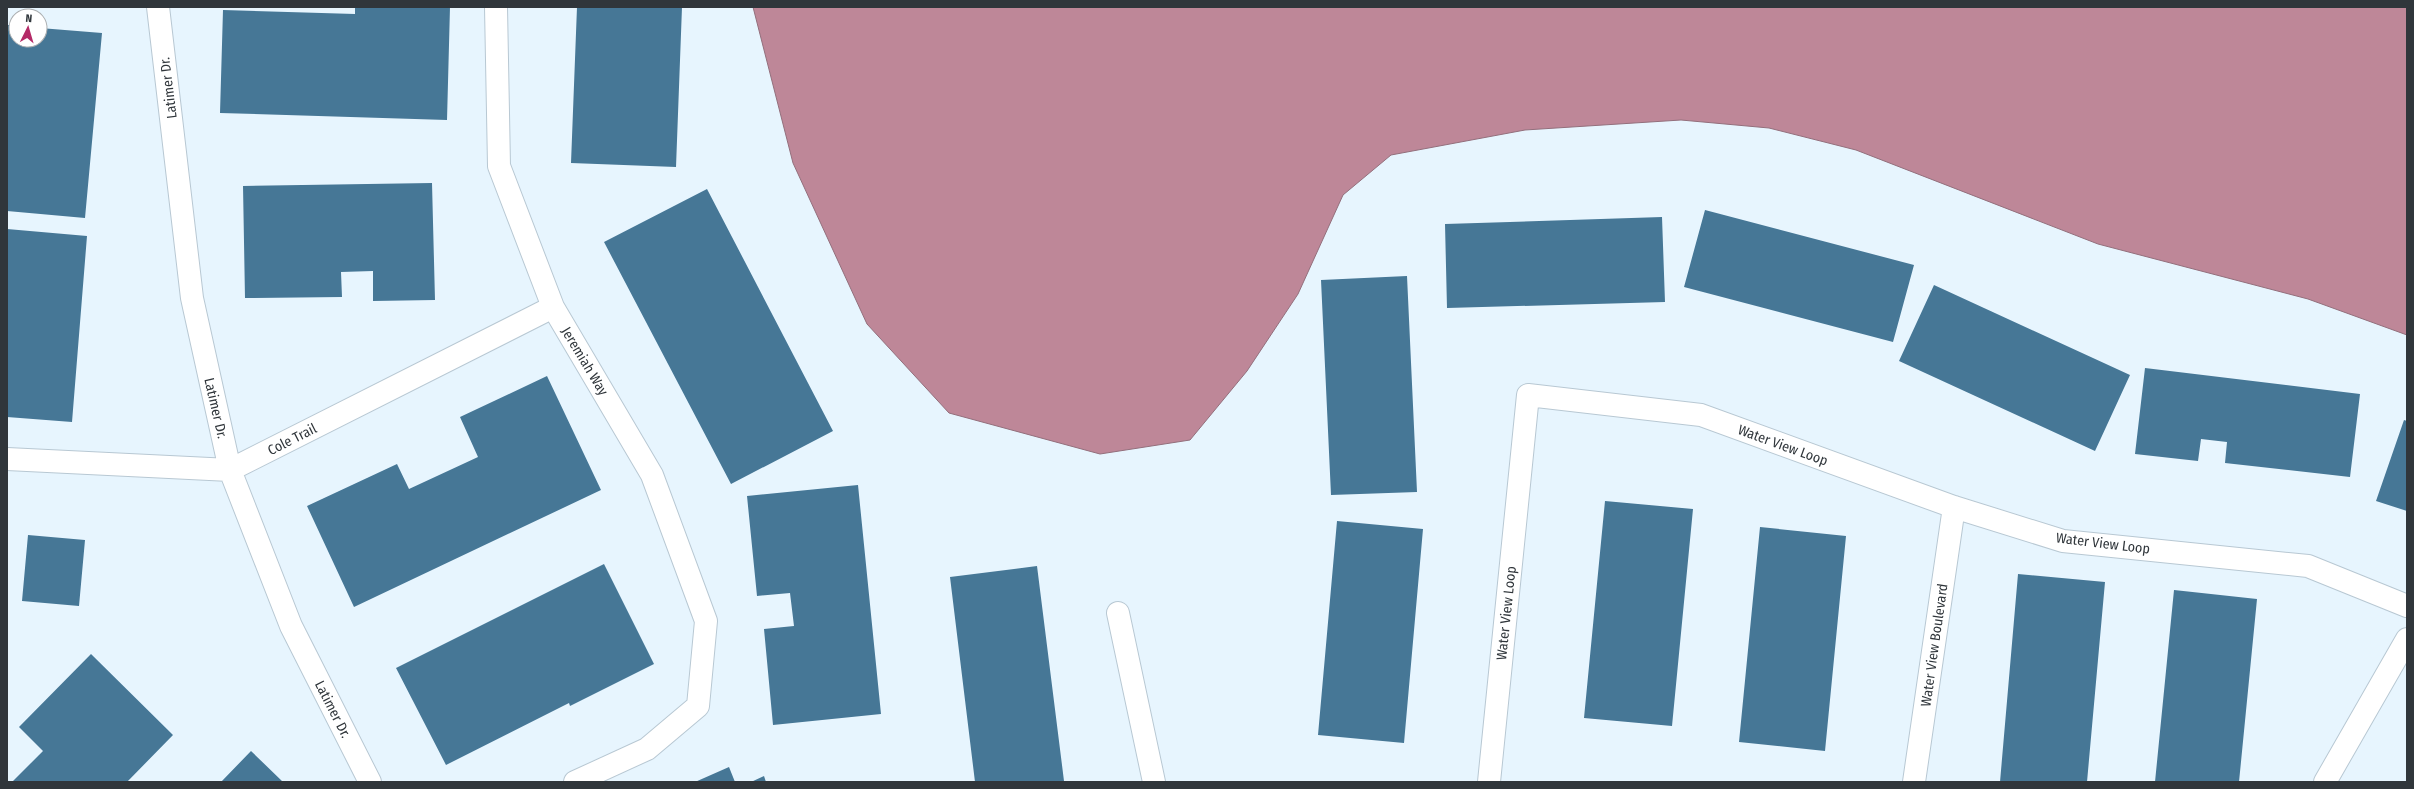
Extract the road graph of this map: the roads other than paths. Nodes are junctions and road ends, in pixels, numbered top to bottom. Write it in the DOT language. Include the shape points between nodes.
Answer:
graph roads {
  1 [pos="158,7"];
  2 [pos="496,7"];
  3 [pos="553,306"];
  4 [pos="7,459"];
  5 [pos="230,470"];
  6 [pos="1954,507"];
  7 [pos="2407,606"];
  8 [pos="1118,613"];
  9 [pos="2407,639"];
  10 [pos="370,782"];
  11 [pos="575,782"];
  12 [pos="1154,782"];
  13 [pos="1489,782"];
  14 [pos="1914,782"];
  15 [pos="2325,782"];
  1 -- 5 [label="street, Latimer Dr." via="192,298"];
  2 -- 3 [label="street, Jeremiah Way" via="499,166"];
  3 -- 5 [label="street, Cole Trail"];
  3 -- 11 [label="street, Jeremiah Way" via="652,475 706,621 698,706 647,749"];
  4 -- 5 [label="street, Cole Trail"];
  5 -- 10 [label="street, Latimer Dr." via="291,626"];
  6 -- 7 [label="street, Water View Loop" via="2062,541 2308,566"];
  6 -- 13 [label="street, Water View Loop" via="1700,415 1528,395"];
  6 -- 14 [label="street, Water View Boulevard"];
  8 -- 12 [label="street"];
  9 -- 15 [label="street"];
}
